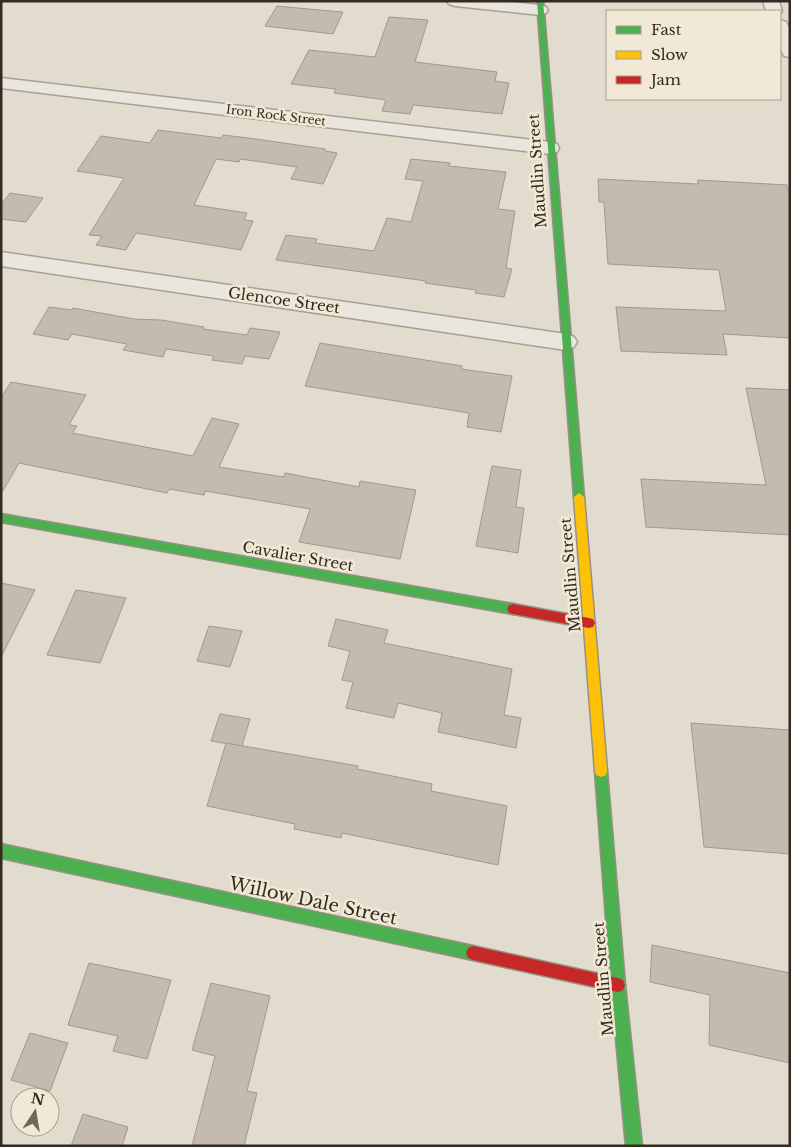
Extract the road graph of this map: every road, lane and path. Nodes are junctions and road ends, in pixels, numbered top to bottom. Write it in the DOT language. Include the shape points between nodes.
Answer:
graph roads {
  1 [pos="455,1"];
  2 [pos="540,6"];
  3 [pos="781,28"];
  4 [pos="790,52"];
  5 [pos="1,83"];
  6 [pos="550,148"];
  7 [pos="1,259"];
  8 [pos="566,342"];
  9 [pos="1,518"];
  10 [pos="589,623"];
  11 [pos="1,851"];
  12 [pos="618,985"];
  13 [pos="634,1146"];
  1 -- 2 [label="street"];
  2 -- 6 [label="street, Maudlin Street"];
  3 -- 4 [label="street"];
  5 -- 6 [label="street, Iron Rock Street"];
  6 -- 8 [label="street, Maudlin Street"];
  7 -- 8 [label="street, Glencoe Street"];
  8 -- 10 [label="street, Maudlin Street"];
  9 -- 10 [label="street, Cavalier Street"];
  10 -- 12 [label="street, Maudlin Street"];
  11 -- 12 [label="street, Willow Dale Street"];
  12 -- 13 [label="street, Maudlin Street"];
}
